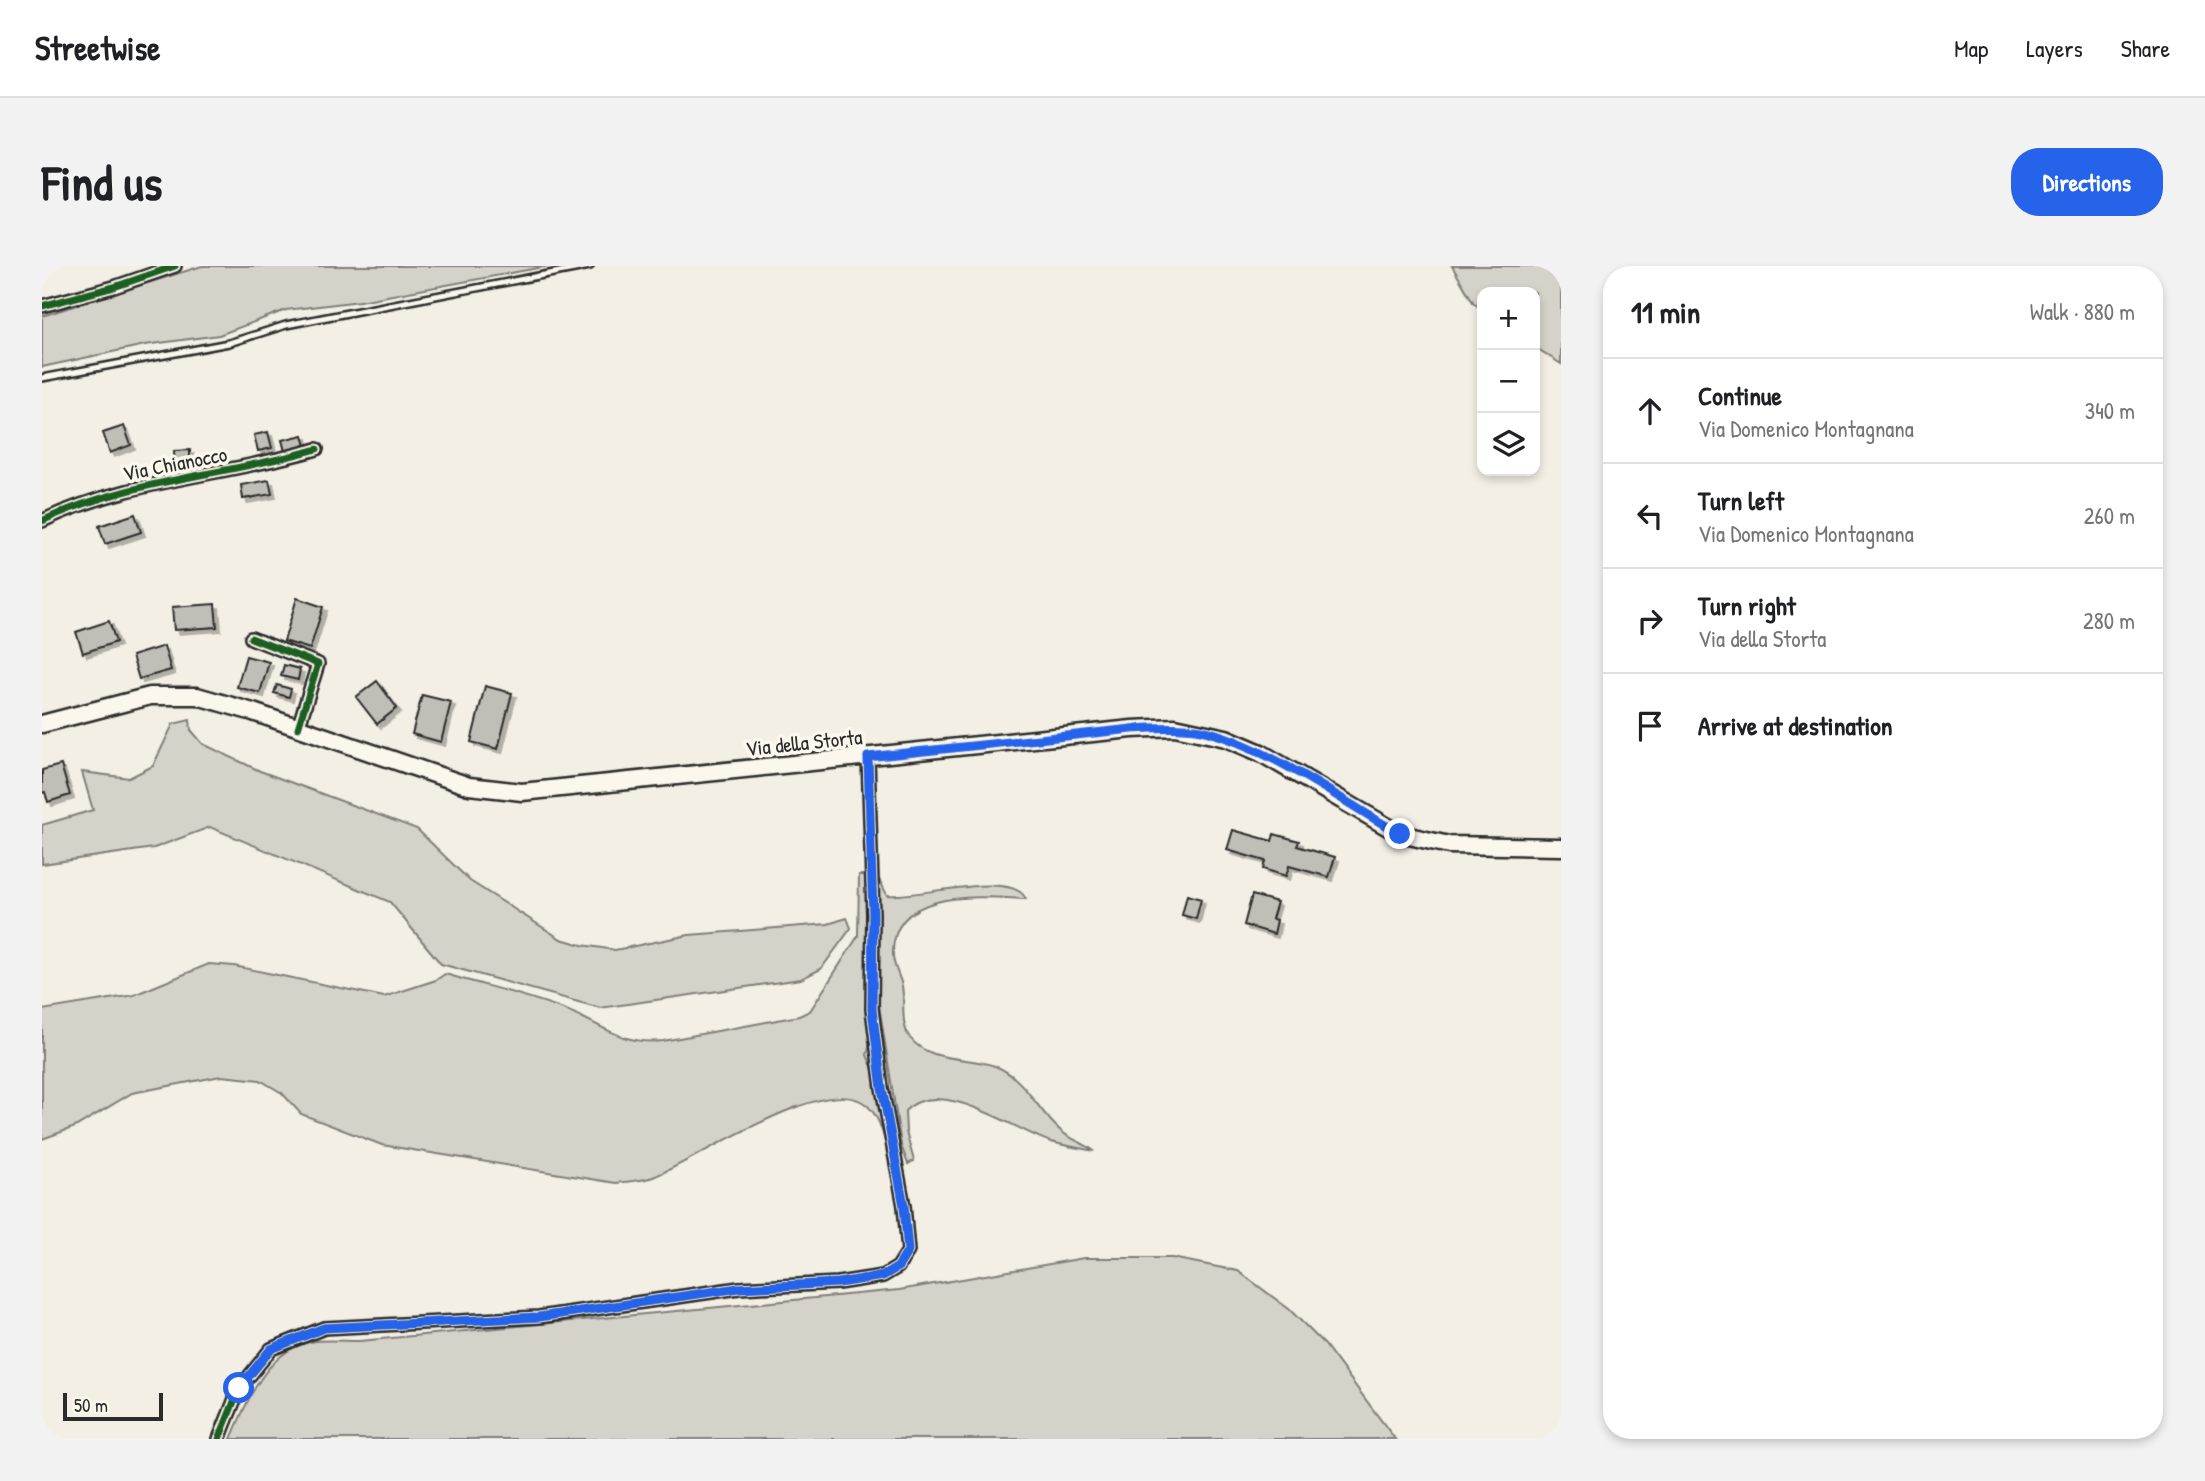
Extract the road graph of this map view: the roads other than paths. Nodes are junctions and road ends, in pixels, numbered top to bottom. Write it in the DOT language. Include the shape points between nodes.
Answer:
graph roads {
  1 [pos="175,266"];
  2 [pos="590,266"];
  3 [pos="42,306"];
  4 [pos="42,378"];
  5 [pos="317,449"];
  6 [pos="42,521"];
  7 [pos="251,638"];
  8 [pos="42,724"];
  9 [pos="298,728"];
  10 [pos="868,757"];
  11 [pos="1561,847"];
  12 [pos="219,1439"];
  1 -- 3 [label="street"];
  2 -- 4 [label="lane"];
  5 -- 6 [label="street, Via Chianocco" via="234,470 130,488"];
  7 -- 9 [label="street" via="318,664"];
  8 -- 9 [label="main road, Via della Storta" via="133,700 174,695 231,705"];
  9 -- 10 [label="main road, Via della Storta" via="469,786 505,792"];
  10 -- 11 [label="main road, Via della Storta" via="1132,729 1200,730 1261,753 1400,834 1449,845"];
  10 -- 12 [label="street" via="872,1009 908,1251 898,1267 883,1276 838,1283 739,1288 539,1317 324,1328 271,1349 239,1388"];
}
